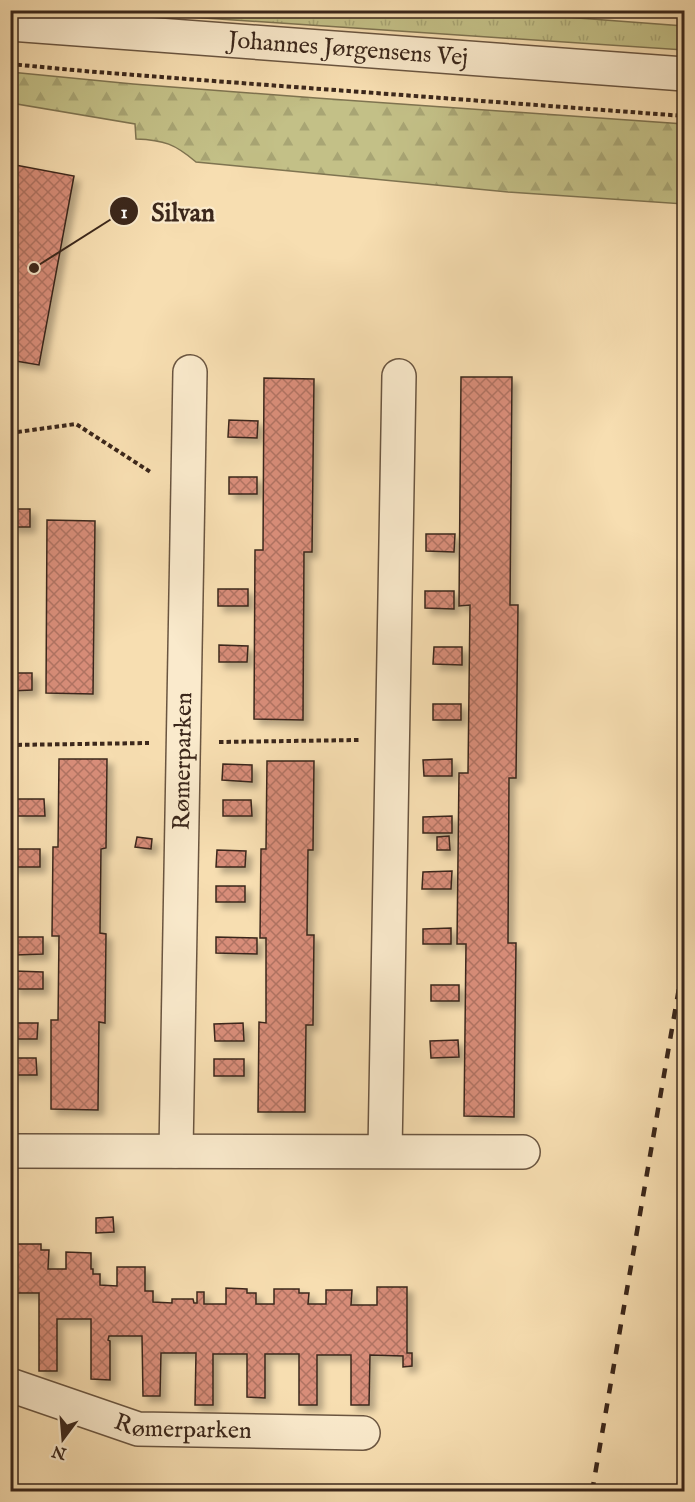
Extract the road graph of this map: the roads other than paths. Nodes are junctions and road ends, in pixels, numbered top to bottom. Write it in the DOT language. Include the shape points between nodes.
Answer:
graph roads {
  1 [pos="10,24"];
  2 [pos="684,74"];
  3 [pos="190,372"];
  4 [pos="399,376"];
  5 [pos="10,1151"];
  6 [pos="176,1151"];
  7 [pos="385,1151"];
  8 [pos="523,1152"];
  9 [pos="10,1385"];
  10 [pos="363,1433"];
  1 -- 2 [label="street, Johannes Jørgensens Vej"];
  3 -- 6 [label="street, Rømerparken"];
  4 -- 7 [label="street"];
  5 -- 6 [label="street"];
  6 -- 7 [label="street"];
  7 -- 8 [label="street"];
  9 -- 10 [label="street, Rømerparken" via="138,1429"];
}
